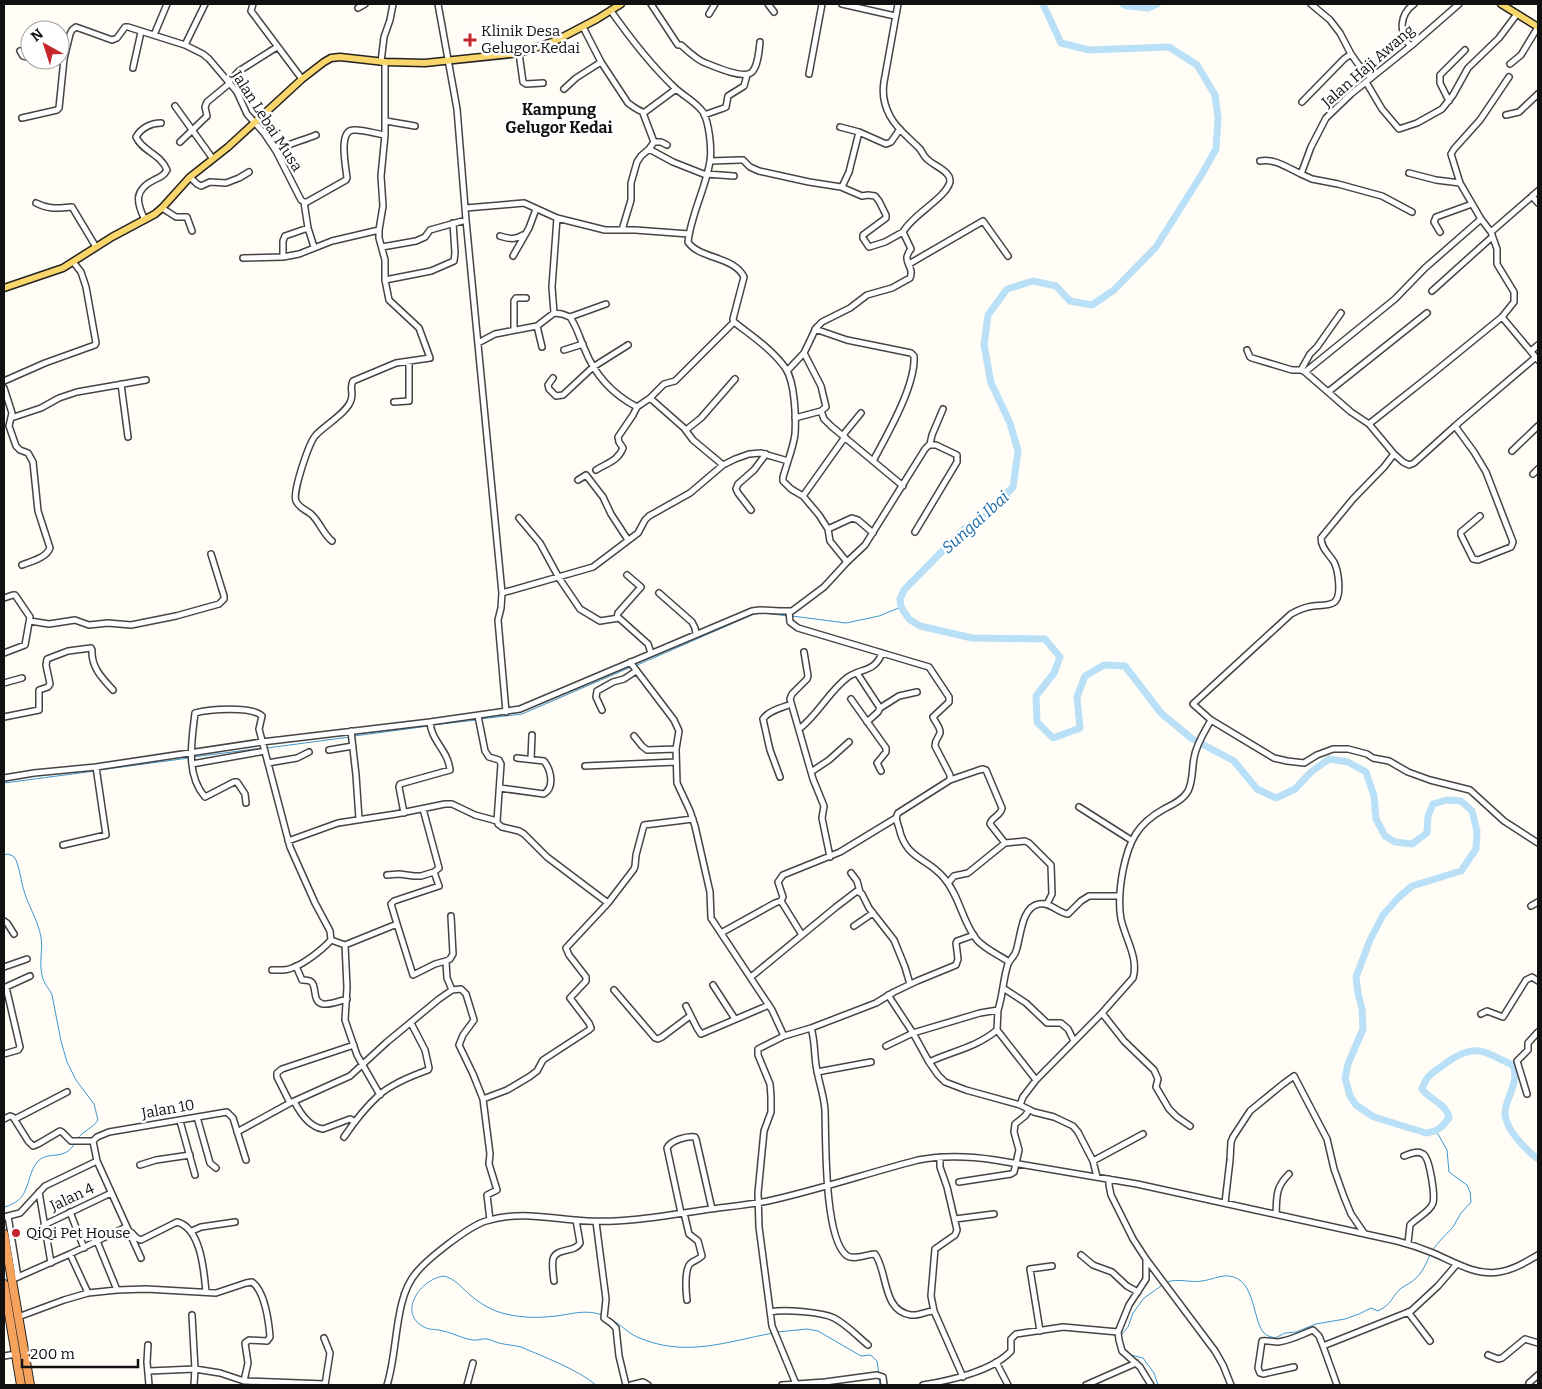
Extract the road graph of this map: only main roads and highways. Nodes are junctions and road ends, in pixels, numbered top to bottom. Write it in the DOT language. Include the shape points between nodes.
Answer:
graph roads {
  1 [pos="622,4"];
  2 [pos="1503,4"];
  3 [pos="1538,27"];
  4 [pos="4,288"];
  5 [pos="4,1234"];
  6 [pos="8,1261"];
  7 [pos="4,1285"];
  8 [pos="20,1385"];
  9 [pos="30,1385"];
  1 -- 4 [label="main road" via="557,40 500,56 438,62 331,58 302,79 145,220 74,262"];
  2 -- 3 [label="main road"];
  5 -- 6 [label="highway"];
  6 -- 7 [label="highway" via="8,1281"];
  6 -- 9 [label="highway" via="15,1278"];
  7 -- 8 [label="highway"];
}
